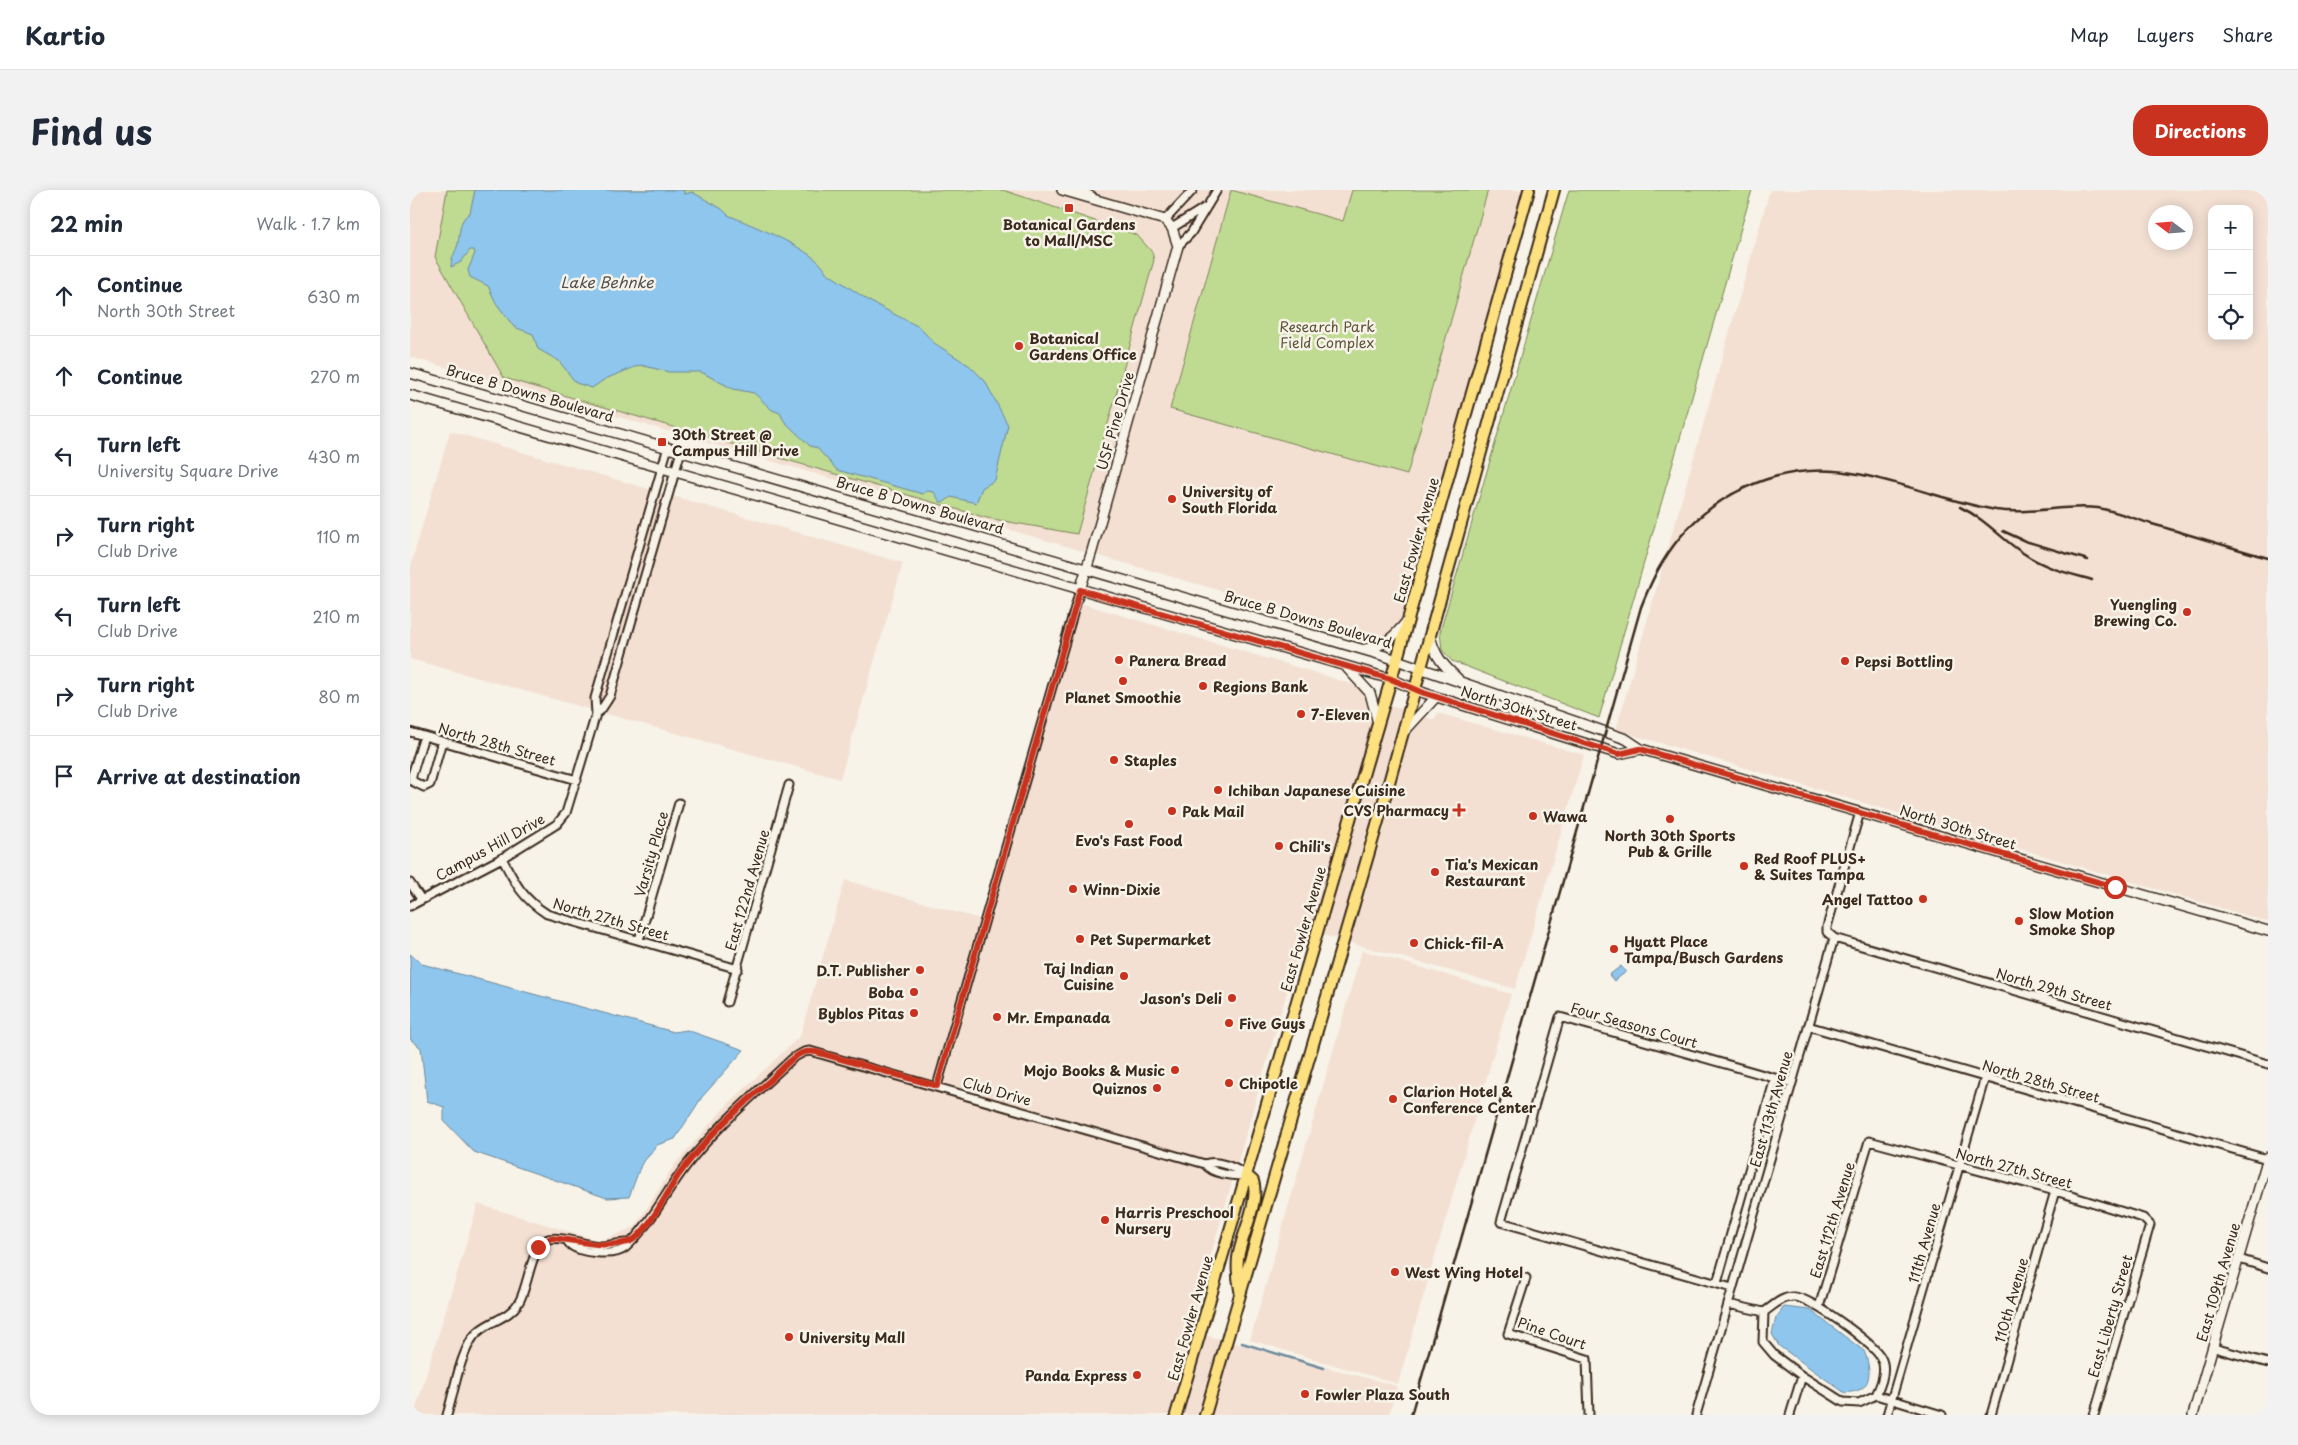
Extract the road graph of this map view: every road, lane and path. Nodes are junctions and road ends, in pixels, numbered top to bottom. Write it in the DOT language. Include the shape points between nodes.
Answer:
graph roads {
  1 [pos="1062,190"];
  2 [pos="1080,190"];
  3 [pos="1193,190"];
  4 [pos="1217,190"];
  5 [pos="1529,190"];
  6 [pos="1554,190"];
  7 [pos="1108,204"];
  8 [pos="1208,204"];
  9 [pos="1165,220"];
  10 [pos="1172,228"];
  11 [pos="1178,246"];
  12 [pos="410,373"];
  13 [pos="410,395"];
  14 [pos="668,447"];
  15 [pos="680,451"];
  16 [pos="662,468"];
  17 [pos="674,472"];
  18 [pos="1087,568"];
  19 [pos="1080,590"];
  20 [pos="1408,620"];
  21 [pos="1430,635"];
  22 [pos="1360,649"];
  23 [pos="1396,659"];
  24 [pos="1345,666"];
  25 [pos="1421,668"];
  26 [pos="1391,679"];
  27 [pos="1460,681"];
  28 [pos="1415,690"];
  29 [pos="1436,697"];
  30 [pos="596,714"];
  31 [pos="1378,723"];
  32 [pos="410,732"];
  33 [pos="1402,734"];
  34 [pos="424,736"];
  35 [pos="442,741"];
  36 [pos="1640,749"];
  37 [pos="577,780"];
  38 [pos="790,785"];
  39 [pos="679,803"];
  40 [pos="1860,812"];
  41 [pos="502,858"];
  42 [pos="410,883"];
  43 [pos="421,900"];
  44 [pos="410,906"];
  45 [pos="2268,931"];
  46 [pos="1834,938"];
  47 [pos="639,940"];
  48 [pos="738,969"];
  49 [pos="727,1002"];
  50 [pos="1808,1026"];
  51 [pos="2268,1064"];
  52 [pos="1985,1077"];
  53 [pos="1775,1078"];
  54 [pos="1792,1083"];
  55 [pos="937,1086"];
  56 [pos="1869,1141"];
  57 [pos="2268,1158"];
  58 [pos="1959,1166"];
  59 [pos="1246,1175"];
  60 [pos="2054,1191"];
  61 [pos="2150,1225"];
  62 [pos="2239,1259"];
  63 [pos="2268,1268"];
  64 [pos="1526,1278"];
  65 [pos="1716,1283"];
  66 [pos="1732,1288"];
  67 [pos="1241,1294"];
  68 [pos="1728,1304"];
  69 [pos="1819,1307"];
  70 [pos="1764,1312"];
  71 [pos="2214,1348"];
  72 [pos="2268,1363"];
  73 [pos="1802,1376"];
  74 [pos="1876,1395"];
  75 [pos="1891,1400"];
  76 [pos="447,1415"];
  77 [pos="1176,1415"];
  78 [pos="1205,1415"];
  79 [pos="1589,1415"];
  80 [pos="1696,1415"];
  81 [pos="1790,1415"];
  82 [pos="1887,1415"];
  83 [pos="1942,1415"];
  84 [pos="1991,1415"];
  85 [pos="2094,1415"];
  86 [pos="2194,1415"];
  1 -- 7 [label="main road"];
  2 -- 7 [label="street"];
  3 -- 9 [label="street"];
  4 -- 8 [label="street"];
  5 -- 20 [label="main road, East Fowler Avenue"];
  6 -- 21 [label="main road"];
  7 -- 9 [label="main road"];
  8 -- 10 [label="street"];
  8 -- 11 [label="street"];
  9 -- 10 [label="main road"];
  10 -- 11 [label="main road"];
  11 -- 18 [label="main road, USF Pine Drive"];
  12 -- 14 [label="main road, Bruce B Downs Boulevard"];
  13 -- 16 [label="main road"];
  14 -- 15 [label="main road, Bruce B Downs Boulevard"];
  14 -- 16 [label="street, Campus Hill Drive"];
  15 -- 17 [label="street, Campus Hill Drive"];
  15 -- 18 [label="main road, Bruce B Downs Boulevard"];
  16 -- 17 [label="main road"];
  16 -- 30 [label="street, Campus Hill Drive" via="595,698"];
  17 -- 19 [label="main road"];
  17 -- 30 [label="street, Campus Hill Drive" via="610,696"];
  18 -- 19 [label="main road, USF Pine Drive"];
  18 -- 22 [label="main road, Bruce B Downs Boulevard"];
  19 -- 24 [label="main road"];
  19 -- 55 [label="street"];
  20 -- 22 [label="main road" via="1385,643"];
  20 -- 23 [label="main road, East Fowler Avenue"];
  21 -- 25 [label="main road"];
  21 -- 27 [label="main road" via="1441,664"];
  22 -- 23 [label="main road, Bruce B Downs Boulevard"];
  23 -- 25 [label="main road, Bruce B Downs Boulevard"];
  23 -- 26 [label="main road, East Fowler Avenue"];
  24 -- 26 [label="main road"];
  24 -- 31 [label="main road" via="1370,693"];
  25 -- 27 [label="main road, North 30th Street"];
  25 -- 28 [label="main road"];
  26 -- 28 [label="main road, North 30th Street"];
  26 -- 31 [label="main road, East Fowler Avenue"];
  27 -- 36 [label="main road, North 30th Street" via="1626,739"];
  28 -- 29 [label="main road, North 30th Street"];
  28 -- 33 [label="main road"];
  29 -- 33 [label="main road"];
  29 -- 36 [label="main road, North 30th Street" via="1619,754"];
  30 -- 37 [label="street, Campus Hill Drive"];
  31 -- 59 [label="main road, East Fowler Avenue"];
  32 -- 34 [label="street, North 28th Street"];
  33 -- 67 [label="main road"];
  34 -- 35 [label="street, North 28th Street"];
  34 -- 35 [label="street" via="412,775 412,781 424,788 430,784"];
  35 -- 37 [label="street, North 28th Street"];
  36 -- 40 [label="main road, North 30th Street"];
  37 -- 41 [label="street, Campus Hill Drive" via="566,814 557,824"];
  38 -- 48 [label="street, East 122nd Avenue"];
  39 -- 47 [label="street, Varsity Place"];
  40 -- 45 [label="main road, North 30th Street"];
  40 -- 46 [label="street, East 113th Avenue" via="1827,927 1827,932"];
  41 -- 43 [label="street, Campus Hill Drive"];
  41 -- 47 [label="street, North 27th Street" via="519,891 530,904 547,914"];
  42 -- 43 [label="street"];
  43 -- 44 [label="street, Campus Hill Drive"];
  46 -- 50 [label="street, East 113th Avenue"];
  46 -- 51 [label="street, North 29th Street"];
  47 -- 48 [label="street, North 27th Street"];
  48 -- 49 [label="street, East 122nd Avenue"];
  50 -- 52 [label="street, North 28th Street"];
  50 -- 54 [label="street, East 113th Avenue"];
  52 -- 57 [label="street, North 28th Street"];
  52 -- 58 [label="street, 111th Avenue"];
  53 -- 54 [label="street, Four Seasons Court"];
  53 -- 65 [label="street"];
  53 -- 65 [label="street, Four Seasons Court" via="1560,1017 1501,1222"];
  54 -- 66 [label="street, East 113th Avenue"];
  55 -- 59 [label="street, Club Drive" via="1205,1164 1235,1177"];
  55 -- 76 [label="street, Club Drive" via="816,1052 798,1054 709,1140 678,1176 646,1226 624,1248 604,1253 573,1247 568,1242 551,1238 542,1243 536,1251 517,1305 508,1315 483,1327 472,1338"];
  56 -- 58 [label="street, North 27th Street"];
  56 -- 69 [label="street, East 112th Avenue"];
  57 -- 62 [label="main road, East 109th Avenue"];
  58 -- 60 [label="street, North 27th Street"];
  58 -- 75 [label="street, 111th Avenue"];
  59 -- 67 [label="main road" via="1253,1181 1254,1194 1238,1257"];
  59 -- 77 [label="main road, East Fowler Avenue"];
  60 -- 61 [label="street, North 27th Street" via="2143,1218"];
  60 -- 84 [label="street, 110th Avenue"];
  61 -- 85 [label="street, East Liberty Street"];
  62 -- 63 [label="street"];
  62 -- 71 [label="main road, East 109th Avenue"];
  64 -- 79 [label="street, Pine Court" via="1508,1334 1587,1359"];
  65 -- 66 [label="street, Four Seasons Court"];
  66 -- 68 [label="street, East 113th Avenue"];
  67 -- 78 [label="main road"];
  68 -- 70 [label="street"];
  68 -- 80 [label="street, East 113th Avenue"];
  69 -- 70 [label="street" via="1794,1296 1779,1301"];
  69 -- 74 [label="street" via="1869,1344 1882,1359 1883,1381"];
  70 -- 73 [label="street" via="1763,1342 1774,1355"];
  71 -- 72 [label="street"];
  71 -- 86 [label="main road, East 109th Avenue"];
  73 -- 74 [label="street" via="1843,1402 1859,1403"];
  73 -- 81 [label="street"];
  74 -- 75 [label="street"];
  75 -- 82 [label="street, 111th Avenue"];
  75 -- 83 [label="street"];
}
